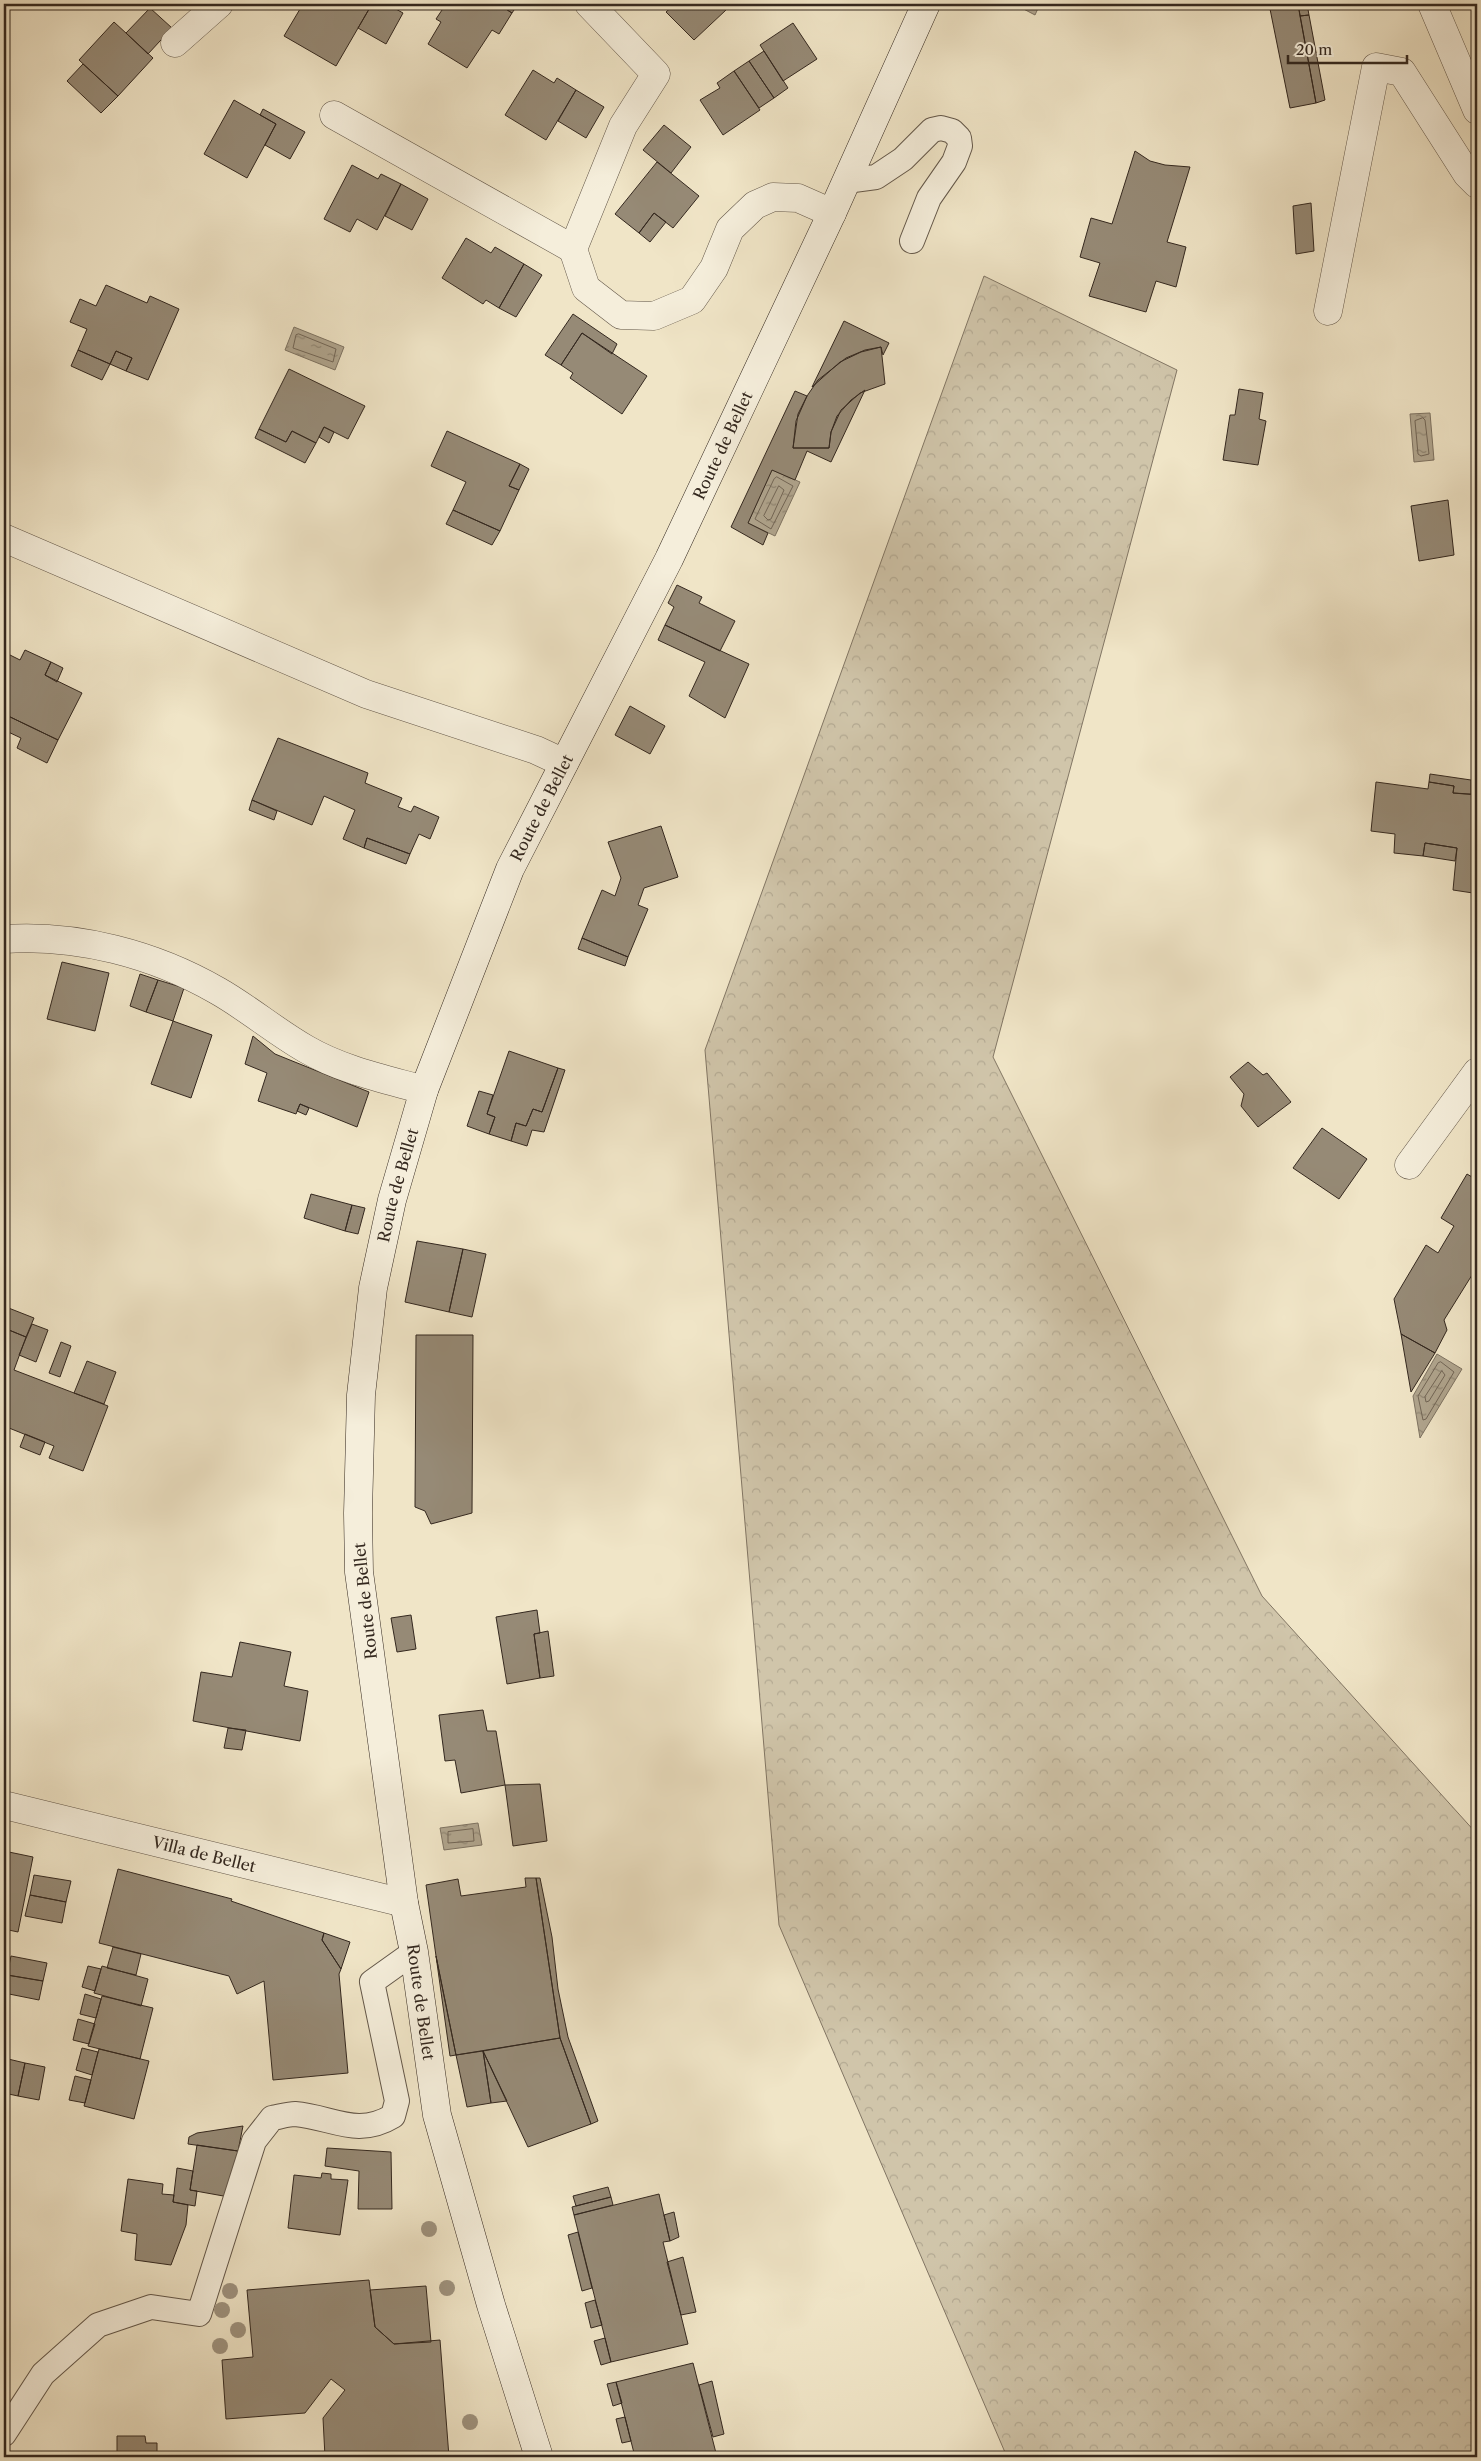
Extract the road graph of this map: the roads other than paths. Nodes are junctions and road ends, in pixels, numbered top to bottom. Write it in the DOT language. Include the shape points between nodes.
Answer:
graph roads {
  1 [pos="219,4"];
  2 [pos="590,4"];
  3 [pos="926,4"];
  4 [pos="1432,4"];
  5 [pos="175,43"];
  6 [pos="1477,110"];
  7 [pos="334,115"];
  8 [pos="846,181"];
  9 [pos="1477,184"];
  10 [pos="832,213"];
  11 [pos="912,242"];
  12 [pos="573,249"];
  13 [pos="1328,311"];
  14 [pos="4,538"];
  15 [pos="564,763"];
  16 [pos="4,939"];
  17 [pos="1477,1072"];
  18 [pos="424,1090"];
  19 [pos="1409,1165"];
  20 [pos="4,1804"];
  21 [pos="404,1903"];
  22 [pos="414,1952"];
  23 [pos="4,2434"];
  24 [pos="539,2457"];
  1 -- 5 [label="street"];
  2 -- 12 [label="street" via="656,74 623,126"];
  3 -- 8 [label="street, Route de Bellet"];
  4 -- 6 [label="street"];
  7 -- 12 [label="street"];
  8 -- 10 [label="street, Route de Bellet"];
  8 -- 11 [label="lane" via="876,177 903,159 932,130 952,131 959,138 960,146 954,162 929,198"];
  9 -- 13 [label="street" via="1467,174 1402,72 1376,67"];
  10 -- 12 [label="street" via="798,198 773,197 755,204 730,229 714,268 692,300 654,316 621,315 586,288"];
  10 -- 15 [label="street, Route de Bellet" via="668,559"];
  14 -- 15 [label="street" via="366,694 536,750"];
  15 -- 18 [label="street, Route de Bellet" via="510,869"];
  16 -- 18 [label="street" via="68,941 125,952 175,969 219,991 308,1050 367,1074"];
  17 -- 19 [label="street"];
  18 -- 21 [label="street, Route de Bellet" via="392,1200 373,1288 361,1395 358,1513 359,1572"];
  20 -- 21 [label="street, Villa de Bellet"];
  21 -- 22 [label="street, Route de Bellet"];
  22 -- 23 [label="lane" via="372,1982 397,2100 393,2116 380,2124 362,2128 294,2114 272,2118 254,2141 199,2314 151,2307 98,2324 43,2374"];
  22 -- 24 [label="street, Route de Bellet" via="437,2115 491,2305"];
}
